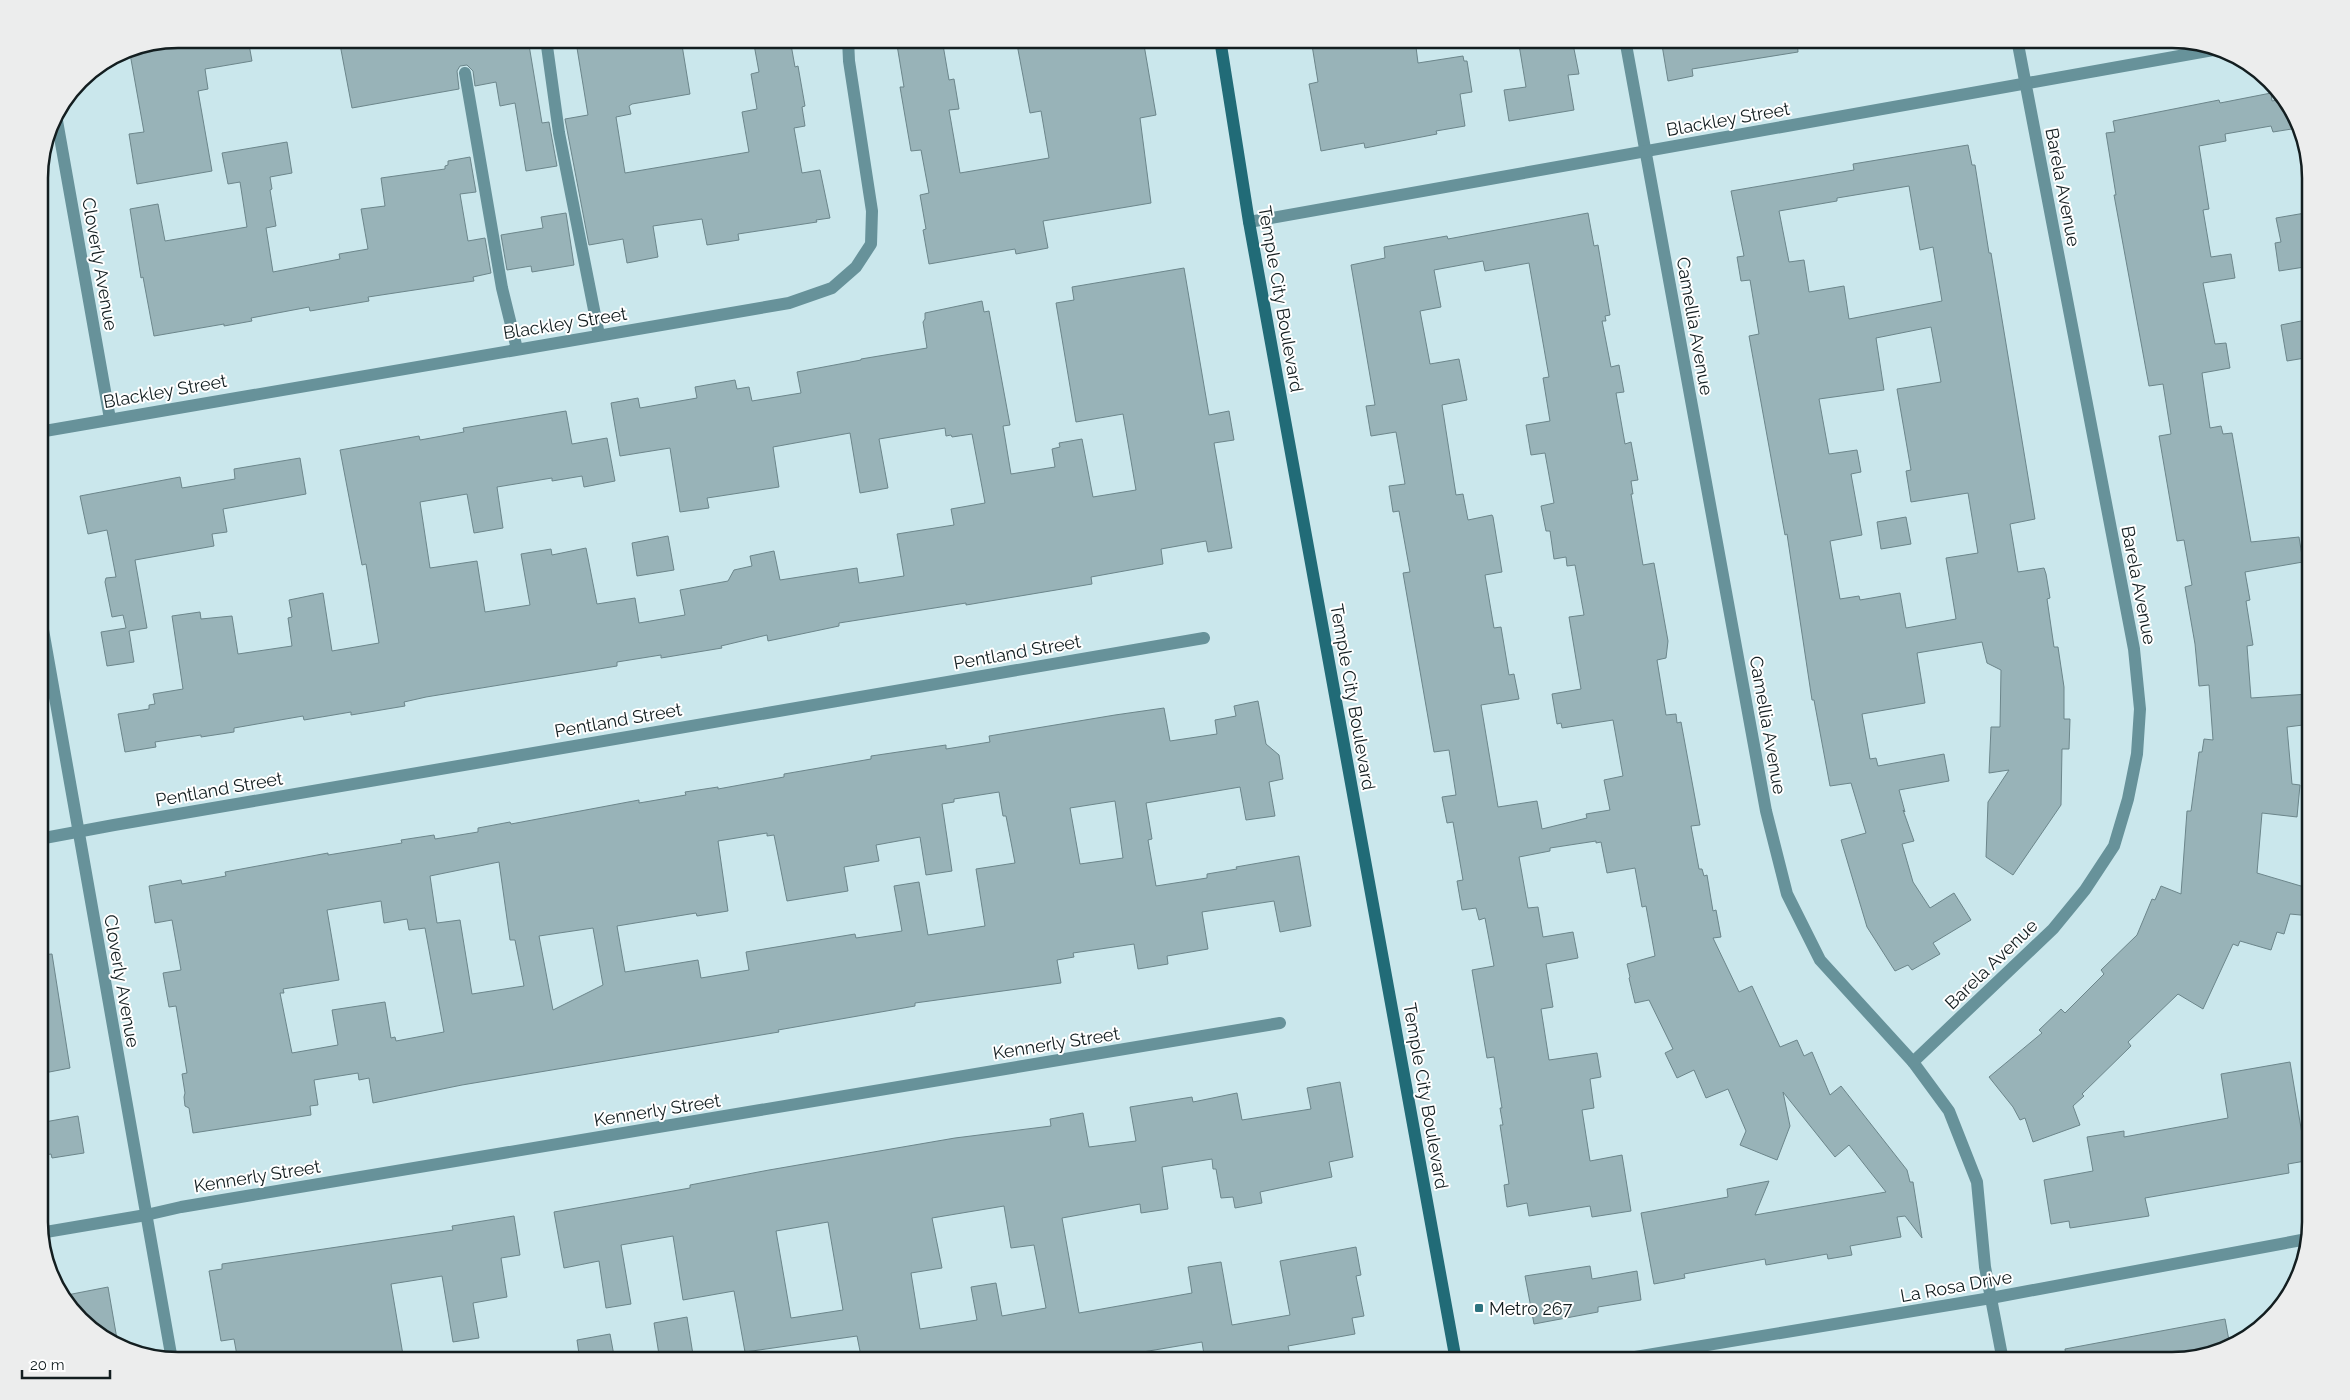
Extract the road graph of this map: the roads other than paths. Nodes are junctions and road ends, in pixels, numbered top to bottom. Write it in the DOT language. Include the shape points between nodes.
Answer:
graph roads {
  1 [pos="547,48"];
  2 [pos="848,48"];
  3 [pos="1221,48"];
  4 [pos="1627,48"];
  5 [pos="2019,48"];
  6 [pos="2204,52"];
  7 [pos="465,73"];
  8 [pos="2025,84"];
  9 [pos="58,126"];
  10 [pos="1645,151"];
  11 [pos="1249,222"];
  12 [pos="599,335"];
  13 [pos="517,349"];
  14 [pos="110,419"];
  15 [pos="48,430"];
  16 [pos="1204,638"];
  17 [pos="48,659"];
  18 [pos="78,832"];
  19 [pos="48,837"];
  20 [pos="1280,1023"];
  21 [pos="1913,1062"];
  22 [pos="146,1215"];
  23 [pos="48,1232"];
  24 [pos="2301,1241"];
  25 [pos="1991,1298"];
  26 [pos="170,1352"];
  27 [pos="1454,1352"];
  28 [pos="1665,1352"];
  29 [pos="2001,1352"];
  1 -- 12 [label="street" via="559,133"];
  2 -- 12 [label="street, Blackley Street" via="872,211 871,244 856,267 832,288 789,303"];
  3 -- 11 [label="main road, Temple City Boulevard"];
  4 -- 10 [label="street, Camellia Avenue"];
  5 -- 8 [label="street, Barela Avenue"];
  6 -- 8 [label="street, Blackley Street"];
  7 -- 13 [label="street" via="502,288"];
  8 -- 10 [label="street, Blackley Street"];
  8 -- 21 [label="street, Barela Avenue" via="2134,650 2140,708 2137,754 2114,846 2085,890 2053,929"];
  9 -- 14 [label="street, Cloverly Avenue"];
  10 -- 11 [label="street, Blackley Street"];
  10 -- 21 [label="street, Camellia Avenue" via="1766,811 1787,894 1820,960"];
  11 -- 27 [label="main road, Temple City Boulevard"];
  12 -- 13 [label="street, Blackley Street"];
  13 -- 14 [label="street, Blackley Street"];
  14 -- 15 [label="street, Blackley Street"];
  16 -- 18 [label="street, Pentland Street"];
  17 -- 18 [label="street, Cloverly Avenue"];
  18 -- 19 [label="street, Pentland Street"];
  18 -- 22 [label="street, Cloverly Avenue"];
  20 -- 22 [label="street, Kennerly Street"];
  21 -- 25 [label="street, Camellia Avenue" via="1949,1111 1977,1182"];
  22 -- 23 [label="street, Kennerly Street"];
  22 -- 26 [label="street, Cloverly Avenue"];
  24 -- 25 [label="street, La Rosa Drive"];
  25 -- 28 [label="street, La Rosa Drive"];
  25 -- 29 [label="street, Camellia Avenue"];
}
